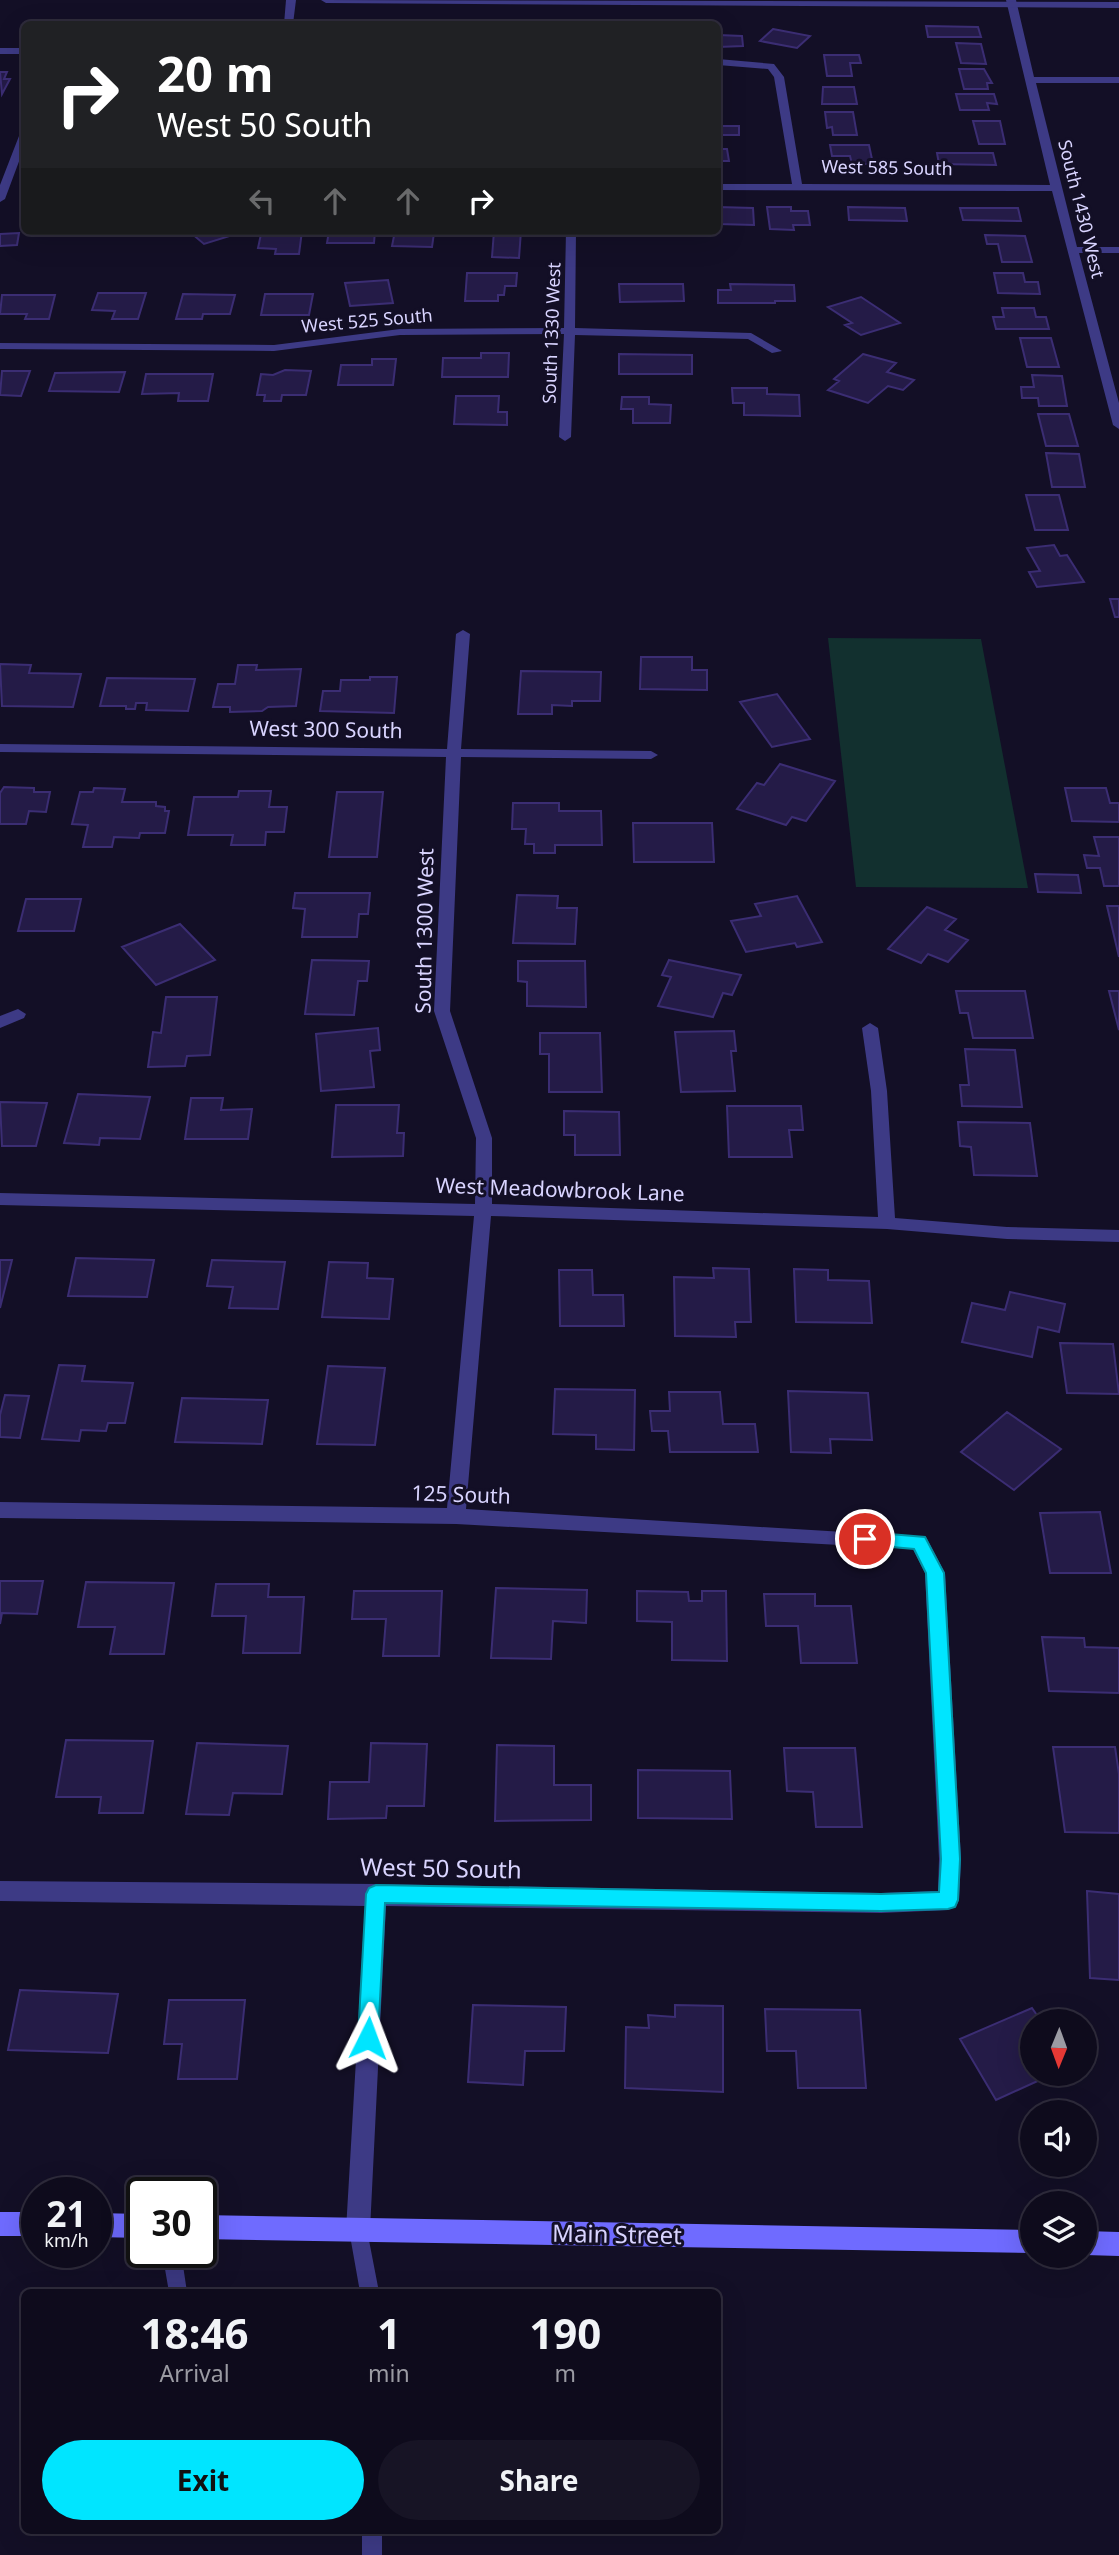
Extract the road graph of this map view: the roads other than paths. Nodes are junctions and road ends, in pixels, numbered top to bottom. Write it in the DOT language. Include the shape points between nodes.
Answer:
graph roads {
  1 [pos="291,0"];
  2 [pos="326,0"];
  3 [pos="421,1"];
  4 [pos="746,2"];
  5 [pos="1012,2"];
  6 [pos="1119,5"];
  7 [pos="289,21"];
  8 [pos="0,51"];
  9 [pos="21,51"];
  10 [pos="721,62"];
  11 [pos="1031,79"];
  12 [pos="1119,80"];
  13 [pos="21,144"];
  14 [pos="797,185"];
  15 [pos="721,187"];
  16 [pos="1056,188"];
  17 [pos="0,199"];
  18 [pos="571,235"];
  19 [pos="1073,250"];
  20 [pos="1119,250"];
  21 [pos="570,331"];
  22 [pos="0,346"];
  23 [pos="776,351"];
  24 [pos="1119,425"];
  25 [pos="565,437"];
  26 [pos="463,634"];
  27 [pos="0,747"];
  28 [pos="453,753"];
  29 [pos="651,755"];
  30 [pos="18,1014"];
  31 [pos="0,1023"];
  32 [pos="870,1028"];
  33 [pos="0,1199"];
  34 [pos="483,1209"];
  35 [pos="887,1223"];
  36 [pos="1119,1236"];
  37 [pos="0,1510"];
  38 [pos="456,1516"];
  39 [pos="919,1542"];
  40 [pos="0,1891"];
  41 [pos="376,1894"];
  42 [pos="0,2224"];
  43 [pos="21,2224"];
  44 [pos="217,2227"];
  45 [pos="358,2230"];
  46 [pos="1020,2242"];
  47 [pos="1097,2243"];
  48 [pos="1119,2244"];
  49 [pos="174,2268"];
  50 [pos="177,2289"];
  51 [pos="369,2289"];
  52 [pos="372,2534"];
  53 [pos="372,2555"];
  1 -- 7 [label="street"];
  2 -- 3 [label="street"];
  3 -- 4 [label="street"];
  4 -- 5 [label="street"];
  5 -- 6 [label="street"];
  5 -- 11 [label="street, South 1430 West"];
  8 -- 9 [label="street"];
  10 -- 14 [label="street" via="771,66 779,77"];
  11 -- 12 [label="street"];
  11 -- 16 [label="street, South 1430 West"];
  13 -- 17 [label="street"];
  14 -- 15 [label="street, West 585 South"];
  14 -- 16 [label="street, West 585 South"];
  16 -- 19 [label="street, South 1430 West"];
  18 -- 21 [label="street, South 1330 West"];
  19 -- 20 [label="street"];
  19 -- 24 [label="street, South 1430 West"];
  21 -- 22 [label="street, West 525 South" via="400,332 274,348"];
  21 -- 23 [label="street, West 525 South" via="751,336"];
  21 -- 25 [label="street, South 1330 West"];
  26 -- 28 [label="street, South 1300 West"];
  27 -- 28 [label="street, West 300 South"];
  28 -- 29 [label="street, West 300 South"];
  28 -- 34 [label="street, South 1300 West" via="442,1012 484,1138"];
  30 -- 31 [label="street"];
  32 -- 35 [label="street"];
  33 -- 34 [label="street, West Meadowbrook Lane"];
  34 -- 35 [label="street, West Meadowbrook Lane"];
  34 -- 38 [label="street, South 1300 West"];
  35 -- 36 [label="street, West Meadowbrook Lane"];
  37 -- 38 [label="street, 125 South"];
  38 -- 39 [label="street, 125 South"];
  39 -- 41 [label="street, West 50 South" via="935,1573 950,1859 948,1900 881,1903"];
  40 -- 41 [label="street, West 50 South"];
  41 -- 45 [label="street"];
  42 -- 43 [label="main road"];
  44 -- 45 [label="main road, Main Street"];
  45 -- 46 [label="main road, Main Street"];
  45 -- 51 [label="lane"];
  47 -- 48 [label="main road"];
  49 -- 50 [label="lane"];
  52 -- 53 [label="lane"];
}
